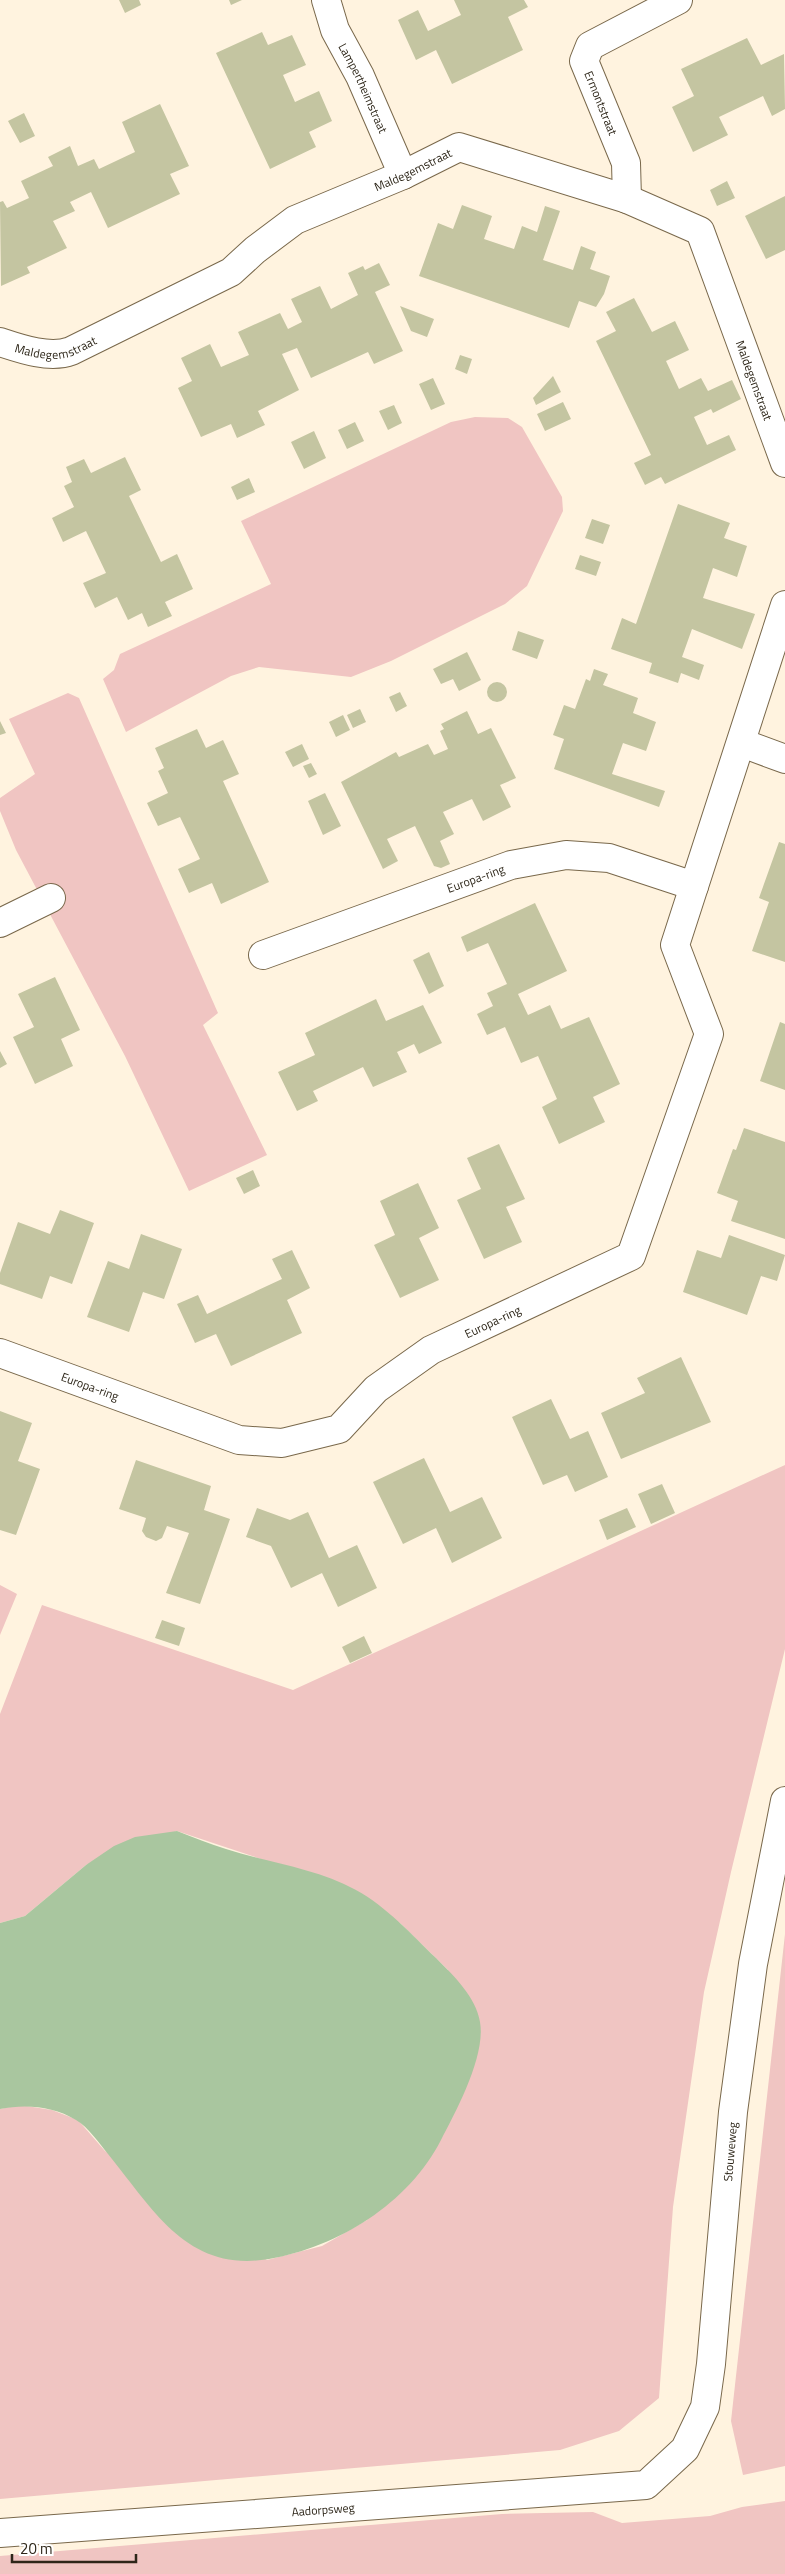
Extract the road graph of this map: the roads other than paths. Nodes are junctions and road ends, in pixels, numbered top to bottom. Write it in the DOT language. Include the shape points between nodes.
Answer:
graph roads {
  1 [pos="326,0"];
  2 [pos="678,0"];
  3 [pos="403,176"];
  4 [pos="627,199"];
  5 [pos="0,342"];
  6 [pos="785,463"];
  7 [pos="785,604"];
  8 [pos="742,742"];
  9 [pos="785,759"];
  10 [pos="694,886"];
  11 [pos="51,898"];
  12 [pos="0,923"];
  13 [pos="263,955"];
  14 [pos="0,1353"];
  15 [pos="785,1801"];
  16 [pos="646,2485"];
  17 [pos="0,2533"];
  1 -- 3 [label="street, Lampertheimstraat" via="335,30 360,76"];
  2 -- 4 [label="street, Ermontstraat" via="590,46 584,62 626,163"];
  3 -- 4 [label="street, Maldegemstraat" via="459,147"];
  3 -- 5 [label="street, Maldegemstraat" via="296,220 231,272 71,351 60,355"];
  4 -- 6 [label="street, Maldegemstraat" via="700,230"];
  7 -- 8 [label="street"];
  8 -- 9 [label="street"];
  8 -- 10 [label="street, Europa-ring"];
  10 -- 13 [label="street, Europa-ring" via="609,858 566,855 511,865"];
  10 -- 14 [label="street, Europa-ring" via="675,945 709,1034 631,1256 431,1350 376,1389 338,1429 282,1443 239,1440"];
  11 -- 12 [label="street"];
  15 -- 16 [label="street, Stouweweg" via="753,1964 734,2102 712,2364 705,2406 684,2449"];
  16 -- 17 [label="street, Aadorpsweg"];
}
